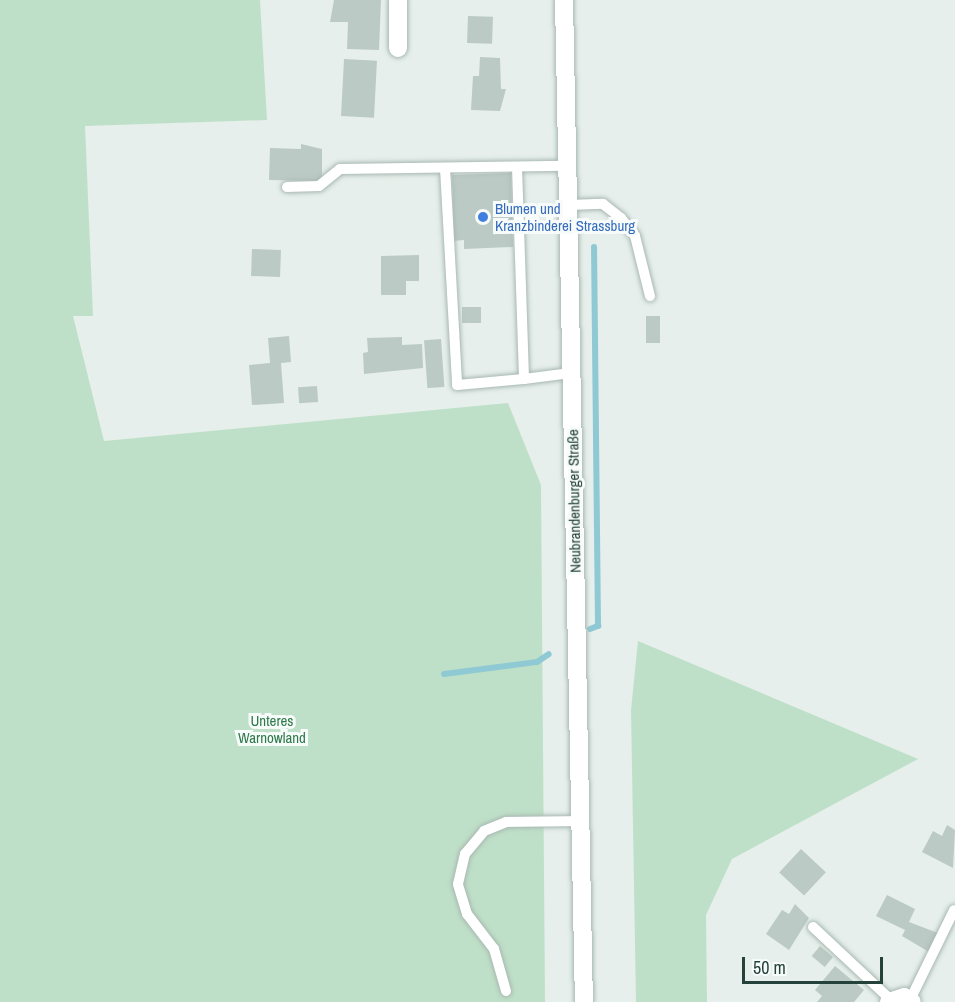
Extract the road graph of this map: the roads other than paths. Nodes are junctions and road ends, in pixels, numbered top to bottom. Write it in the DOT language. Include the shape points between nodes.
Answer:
graph roads {
  1 [pos="398,0"];
  2 [pos="564,0"];
  3 [pos="398,48"];
  4 [pos="567,166"];
  5 [pos="517,167"];
  6 [pos="445,168"];
  7 [pos="286,187"];
  8 [pos="568,205"];
  9 [pos="650,296"];
  10 [pos="571,373"];
  11 [pos="524,379"];
  12 [pos="580,821"];
  13 [pos="954,910"];
  14 [pos="813,927"];
  15 [pos="506,991"];
  16 [pos="890,1001"];
  17 [pos="911,1001"];
  18 [pos="584,1002"];
  1 -- 3 [label="main road"];
  2 -- 4 [label="main road, Neubrandenburger Straße"];
  4 -- 5 [label="lane"];
  4 -- 8 [label="main road, Neubrandenburger Straße"];
  5 -- 6 [label="lane"];
  5 -- 11 [label="lane"];
  6 -- 7 [label="lane" via="340,169 320,186"];
  6 -- 11 [label="lane" via="457,385"];
  8 -- 9 [label="lane" via="603,204 621,218 636,236"];
  8 -- 10 [label="main road, Neubrandenburger Straße"];
  10 -- 11 [label="lane"];
  10 -- 12 [label="main road, Neubrandenburger Straße"];
  12 -- 15 [label="lane" via="506,822 484,831 465,854 458,884 466,914 494,949"];
  12 -- 18 [label="main road, Neubrandenburger Straße"];
  13 -- 17 [label="lane"];
  14 -- 16 [label="lane"];
  16 -- 17 [label="main road"];
}
